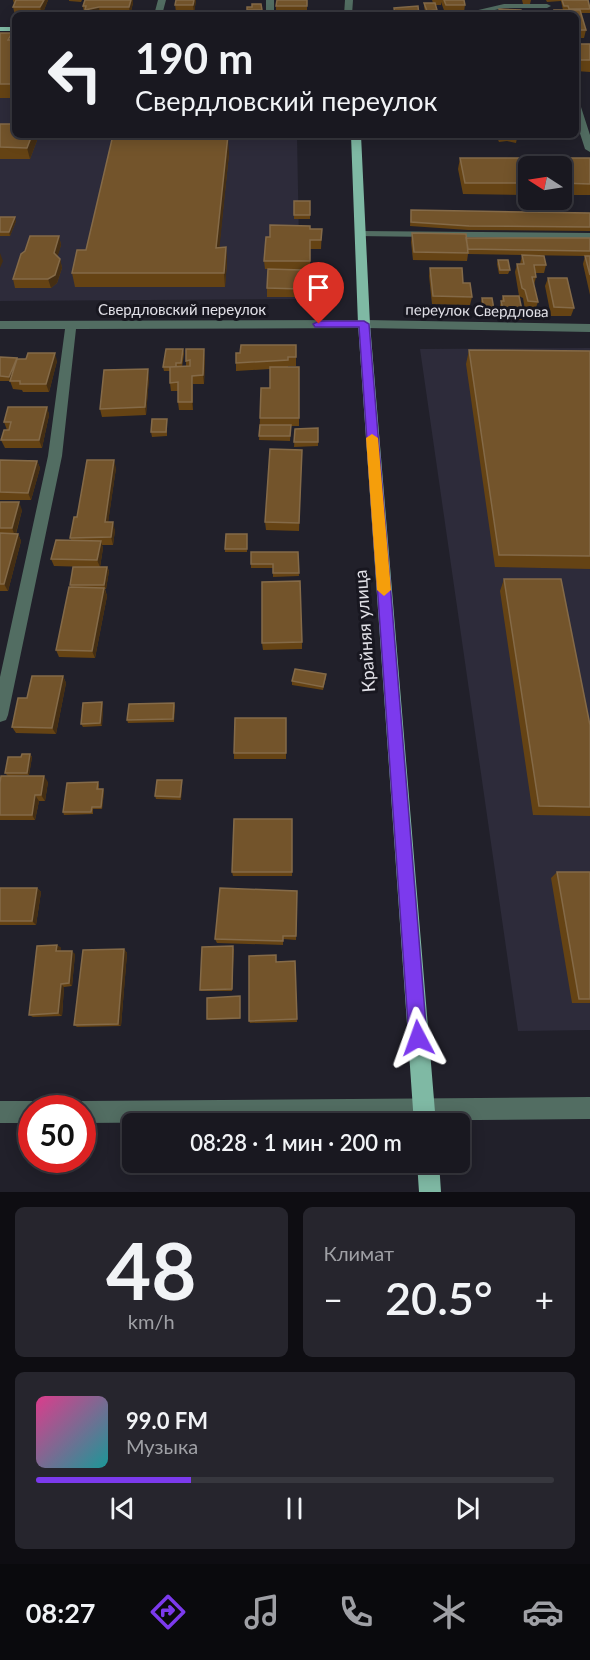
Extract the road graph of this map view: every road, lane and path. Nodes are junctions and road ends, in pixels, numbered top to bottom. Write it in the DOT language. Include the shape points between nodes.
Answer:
graph roads {
  1 [pos="487,0"];
  2 [pos="547,6"];
  3 [pos="493,8"];
  4 [pos="474,12"];
  5 [pos="579,123"];
  6 [pos="356,138"];
  7 [pos="590,149"];
  8 [pos="360,234"];
  9 [pos="590,236"];
  10 [pos="364,324"];
  11 [pos="71,325"];
  12 [pos="0,326"];
  13 [pos="590,328"];
  14 [pos="0,715"];
  15 [pos="590,1108"];
  16 [pos="0,1112"];
  17 [pos="18,1112"];
  18 [pos="96,1112"];
  19 [pos="168,1113"];
  20 [pos="424,1113"];
  21 [pos="470,1114"];
  22 [pos="429,1173"];
  23 [pos="430,1192"];
  1 -- 3 [label="street"];
  2 -- 3 [label="street"];
  3 -- 4 [label="street"];
  5 -- 7 [label="street"];
  6 -- 8 [label="main road, Крайняя улица"];
  8 -- 9 [label="street"];
  8 -- 10 [label="main road, Крайняя улица"];
  10 -- 11 [label="street, Свердловский переулок"];
  10 -- 13 [label="street, переулок Свердлова"];
  10 -- 20 [label="main road, Крайняя улица"];
  11 -- 12 [label="street, Свердловский переулок"];
  11 -- 14 [label="street" via="56,456"];
  15 -- 21 [label="street"];
  16 -- 17 [label="street"];
  18 -- 19 [label="street"];
  22 -- 23 [label="main road"];
}
